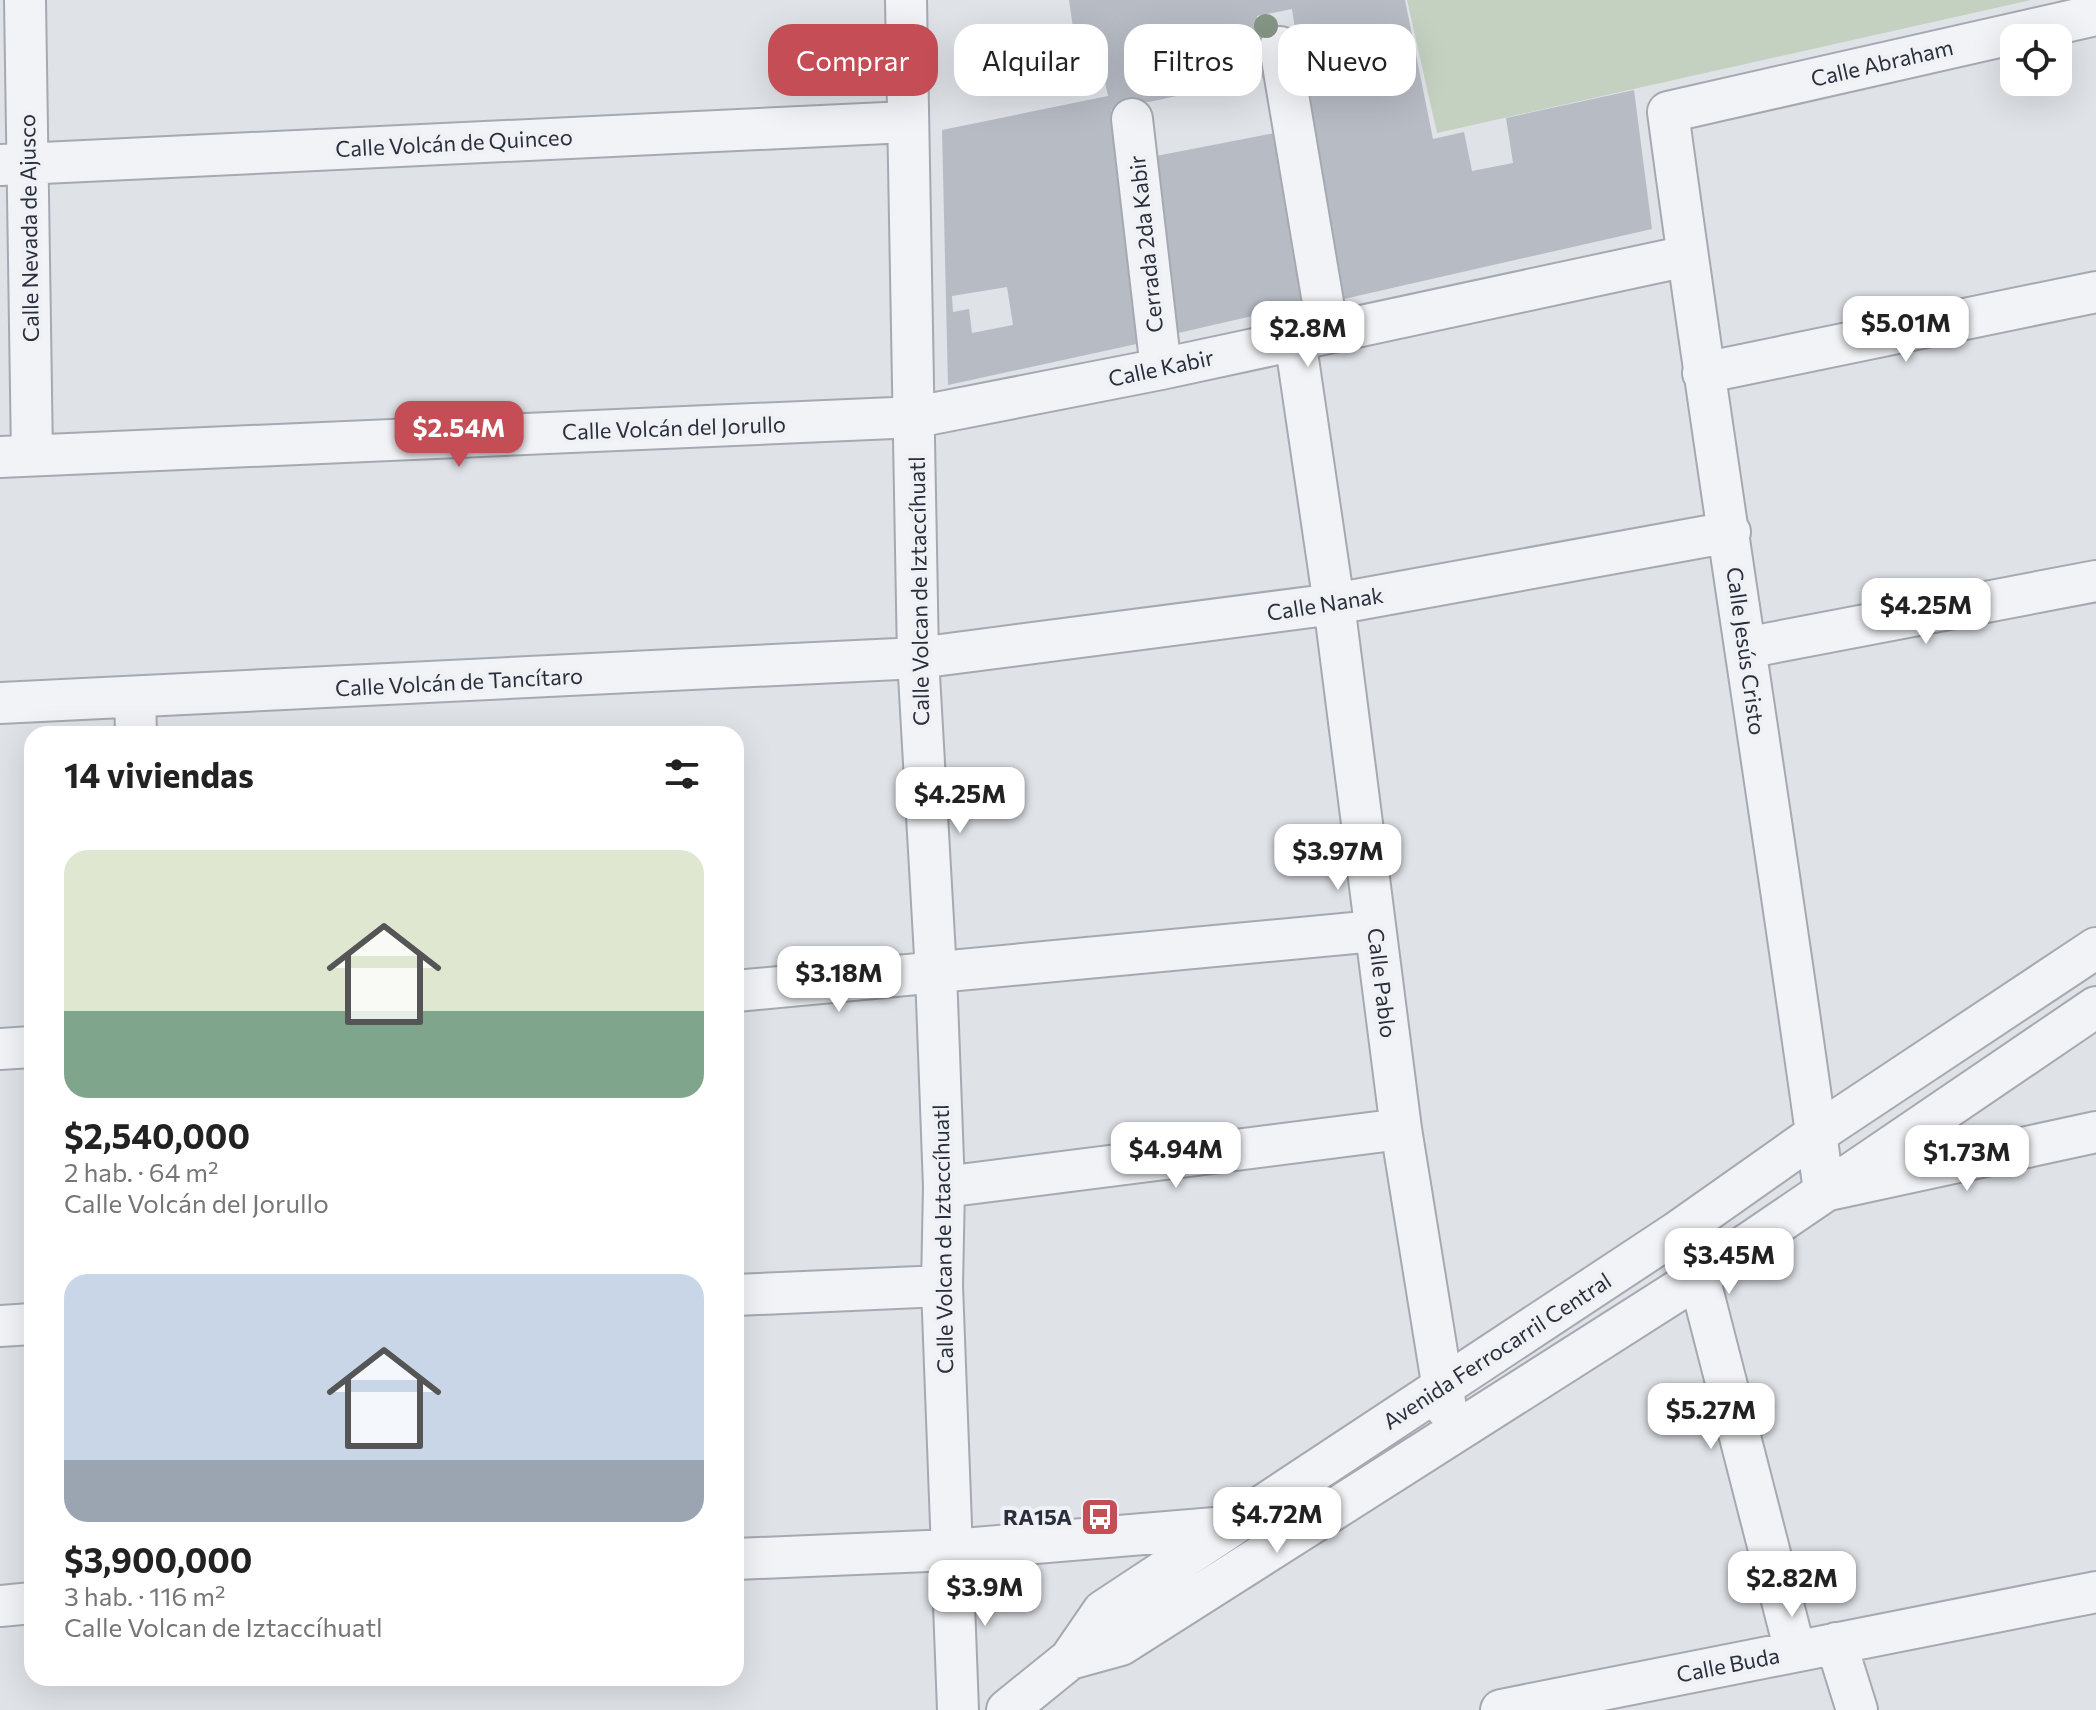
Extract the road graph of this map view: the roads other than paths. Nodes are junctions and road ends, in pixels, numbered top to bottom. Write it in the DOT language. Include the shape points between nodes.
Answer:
graph roads {
  1 [pos="25,0"];
  2 [pos="906,0"];
  3 [pos="2096,15"];
  4 [pos="1285,96"];
  5 [pos="1668,112"];
  6 [pos="1132,119"];
  7 [pos="907,122"];
  8 [pos="14,164"];
  9 [pos="1687,256"];
  10 [pos="2096,292"];
  11 [pos="1311,335"];
  12 [pos="1161,369"];
  13 [pos="1703,373"];
  14 [pos="916,417"];
  15 [pos="16,456"];
  16 [pos="1730,532"];
  17 [pos="2096,581"];
  18 [pos="1334,604"];
  19 [pos="1745,648"];
  20 [pos="918,658"];
  21 [pos="0,703"];
  22 [pos="136,716"];
  23 [pos="1375,931"];
  24 [pos="2096,948"];
  25 [pos="936,973"];
  26 [pos="744,990"];
  27 [pos="2096,1007"];
  28 [pos="24,1048"];
  29 [pos="0,1049"];
  30 [pos="1401,1129"];
  31 [pos="2096,1132"];
  32 [pos="1816,1134"];
  33 [pos="944,1187"];
  34 [pos="1824,1191"];
  35 [pos="1677,1232"];
  36 [pos="1699,1277"];
  37 [pos="942,1286"];
  38 [pos="744,1295"];
  39 [pos="24,1324"];
  40 [pos="0,1326"];
  41 [pos="1444,1386"];
  42 [pos="1448,1437"];
  43 [pos="1319,1519"];
  44 [pos="1230,1526"];
  45 [pos="951,1550"];
  46 [pos="744,1559"];
  47 [pos="2096,1592"];
  48 [pos="24,1604"];
  49 [pos="0,1606"];
  50 [pos="1836,1643"];
  51 [pos="1795,1651"];
  52 [pos="1070,1659"];
  53 [pos="958,1710"];
  54 [pos="1007,1710"];
  55 [pos="1501,1710"];
  56 [pos="1857,1710"];
  1 -- 8 [label="street, Calle Nevada de Ajusco"];
  2 -- 7 [label="street, Calle Volcan de Iztaccíhuatl"];
  3 -- 5 [label="street, Calle Abraham"];
  4 -- 11 [label="street, Calle Pablo"];
  5 -- 9 [label="street, Calle Jesús Cristo"];
  6 -- 12 [label="street, Cerrada 2da Kabir"];
  7 -- 8 [label="street, Calle Volcán de Quinceo"];
  7 -- 14 [label="street, Calle Volcan de Iztaccíhuatl"];
  8 -- 15 [label="street, Calle Nevada de Ajusco"];
  9 -- 11 [label="street, Calle Kabir"];
  9 -- 13 [label="street, Calle Jesús Cristo"];
  10 -- 13 [label="street"];
  11 -- 12 [label="street, Calle Kabir"];
  11 -- 18 [label="street, Calle Pablo"];
  12 -- 14 [label="street, Calle Kabir"];
  13 -- 16 [label="street, Calle Jesús Cristo"];
  14 -- 15 [label="street, Calle Volcán del Jorullo"];
  14 -- 20 [label="street, Calle Volcan de Iztaccíhuatl"];
  16 -- 18 [label="street, Calle Nanak"];
  16 -- 19 [label="street, Calle Jesús Cristo"];
  17 -- 19 [label="street"];
  18 -- 20 [label="street, Calle Nanak"];
  18 -- 23 [label="street, Calle Pablo"];
  19 -- 32 [label="street, Calle Jesús Cristo"];
  20 -- 22 [label="street, Calle Volcán de Tancítaro"];
  20 -- 25 [label="street, Calle Volcan de Iztaccíhuatl"];
  21 -- 22 [label="street, Calle Volcán de Tancítaro"];
  23 -- 25 [label="street"];
  23 -- 30 [label="street, Calle Pablo"];
  24 -- 32 [label="street, Avenida Ferrocarril Central"];
  25 -- 26 [label="street"];
  25 -- 33 [label="street, Calle Volcan de Iztaccíhuatl"];
  27 -- 34 [label="street, Avenida Ferrocarril Central"];
  28 -- 29 [label="street"];
  30 -- 33 [label="street"];
  30 -- 41 [label="street, Calle Pablo"];
  31 -- 34 [label="street"];
  32 -- 34 [label="street, Calle Jesús Cristo"];
  32 -- 35 [label="street, Avenida Ferrocarril Central"];
  33 -- 37 [label="street, Calle Volcan de Iztaccíhuatl"];
  34 -- 36 [label="street, Avenida Ferrocarril Central"];
  35 -- 36 [label="street"];
  35 -- 41 [label="street, Avenida Ferrocarril Central"];
  36 -- 42 [label="street, Avenida Ferrocarril Central"];
  36 -- 51 [label="street"];
  37 -- 38 [label="street"];
  37 -- 45 [label="street, Calle Volcan de Iztaccíhuatl"];
  39 -- 40 [label="street"];
  41 -- 42 [label="street, Calle Pablo"];
  41 -- 44 [label="street, Avenida Ferrocarril Central"];
  42 -- 43 [label="street, Avenida Ferrocarril Central"];
  43 -- 44 [label="street"];
  43 -- 52 [label="street, Avenida Ferrocarril Central" via="1121,1645"];
  44 -- 45 [label="street"];
  44 -- 52 [label="street, Avenida Ferrocarril Central" via="1103,1611"];
  45 -- 46 [label="street"];
  45 -- 53 [label="street, Calle Volcan de Iztaccíhuatl"];
  47 -- 50 [label="street, Calle Buda"];
  48 -- 49 [label="street"];
  50 -- 51 [label="street, Calle Buda"];
  50 -- 56 [label="street"];
  51 -- 55 [label="street, Calle Buda"];
  52 -- 54 [label="street, Avenida Ferrocarril Central"];
}
